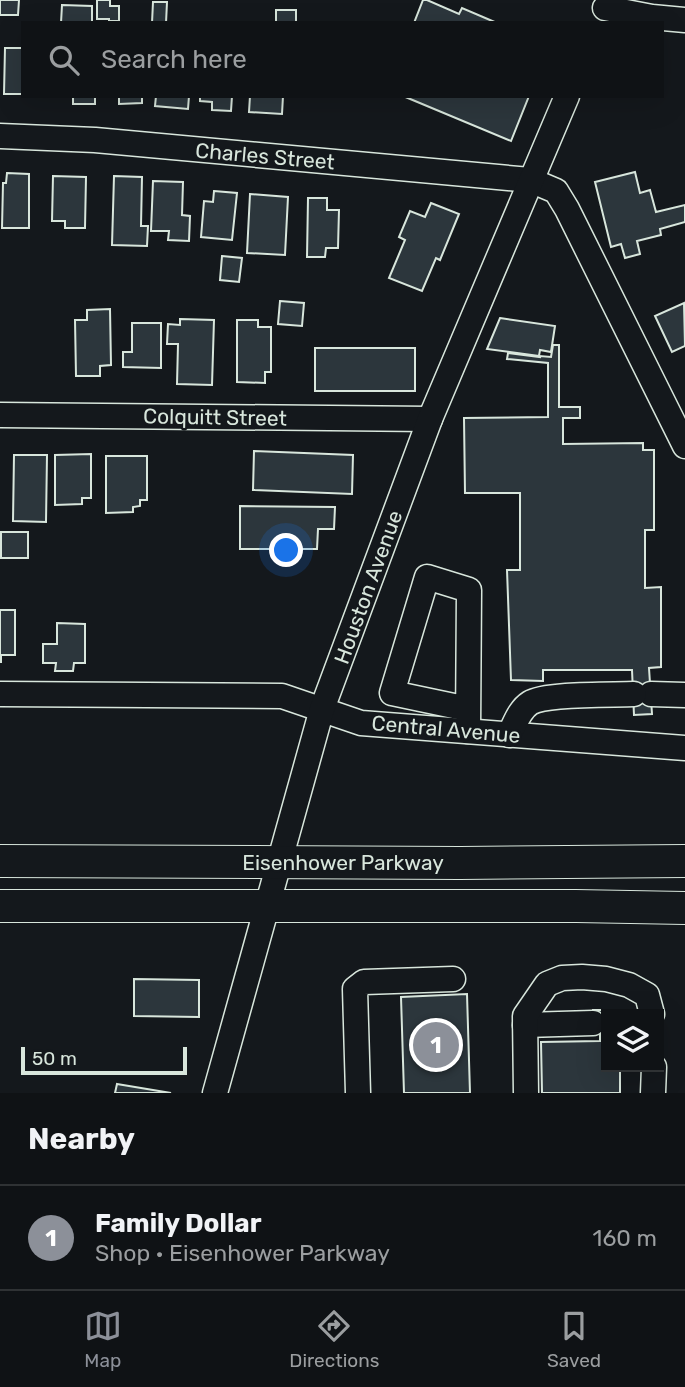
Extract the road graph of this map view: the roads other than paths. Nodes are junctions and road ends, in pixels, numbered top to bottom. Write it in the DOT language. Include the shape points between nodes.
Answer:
graph roads {
  1 [pos="604,10"];
  2 [pos="685,20"];
  3 [pos="566,98"];
  4 [pos="0,136"];
  5 [pos="530,180"];
  6 [pos="0,415"];
  7 [pos="430,419"];
  8 [pos="685,446"];
  9 [pos="0,694"];
  10 [pos="685,695"];
  11 [pos="322,709"];
  12 [pos="468,720"];
  13 [pos="509,735"];
  14 [pos="685,748"];
  15 [pos="0,861"];
  16 [pos="685,861"];
  17 [pos="279,862"];
  18 [pos="268,905"];
  19 [pos="0,906"];
  20 [pos="685,908"];
  21 [pos="453,979"];
  22 [pos="651,1009"];
  23 [pos="593,1023"];
  24 [pos="525,1024"];
  25 [pos="654,1072"];
  26 [pos="215,1093"];
  27 [pos="358,1093"];
  28 [pos="526,1093"];
  29 [pos="653,1093"];
  1 -- 2 [label="street"];
  3 -- 5 [label="street, Houston Avenue"];
  4 -- 5 [label="street, Charles Street" via="95,140"];
  5 -- 7 [label="street, Houston Avenue"];
  5 -- 8 [label="street" via="556,191 567,209"];
  6 -- 7 [label="street, Colquitt Street"];
  7 -- 11 [label="street, Houston Avenue"];
  9 -- 11 [label="street, Central Avenue" via="282,696"];
  10 -- 13 [label="street" via="547,697 524,708"];
  11 -- 12 [label="street, Central Avenue" via="361,723"];
  11 -- 17 [label="street, Houston Avenue"];
  12 -- 12 [label="street" via="469,590 427,577 392,693"];
  12 -- 13 [label="street, Central Avenue"];
  13 -- 14 [label="street, Central Avenue"];
  15 -- 17 [label="main road, Eisenhower Parkway"];
  16 -- 17 [label="main road, Eisenhower Parkway"];
  17 -- 18 [label="street, Houston Avenue"];
  18 -- 19 [label="main road, Eisenhower Parkway"];
  18 -- 20 [label="main road, Eisenhower Parkway"];
  18 -- 26 [label="street, Houston Avenue"];
  21 -- 27 [label="street" via="364,982 355,989"];
  22 -- 24 [label="street" via="647,995 629,985 606,979 562,978 547,984"];
  23 -- 24 [label="street"];
  24 -- 28 [label="street"];
  25 -- 29 [label="street"];
}
